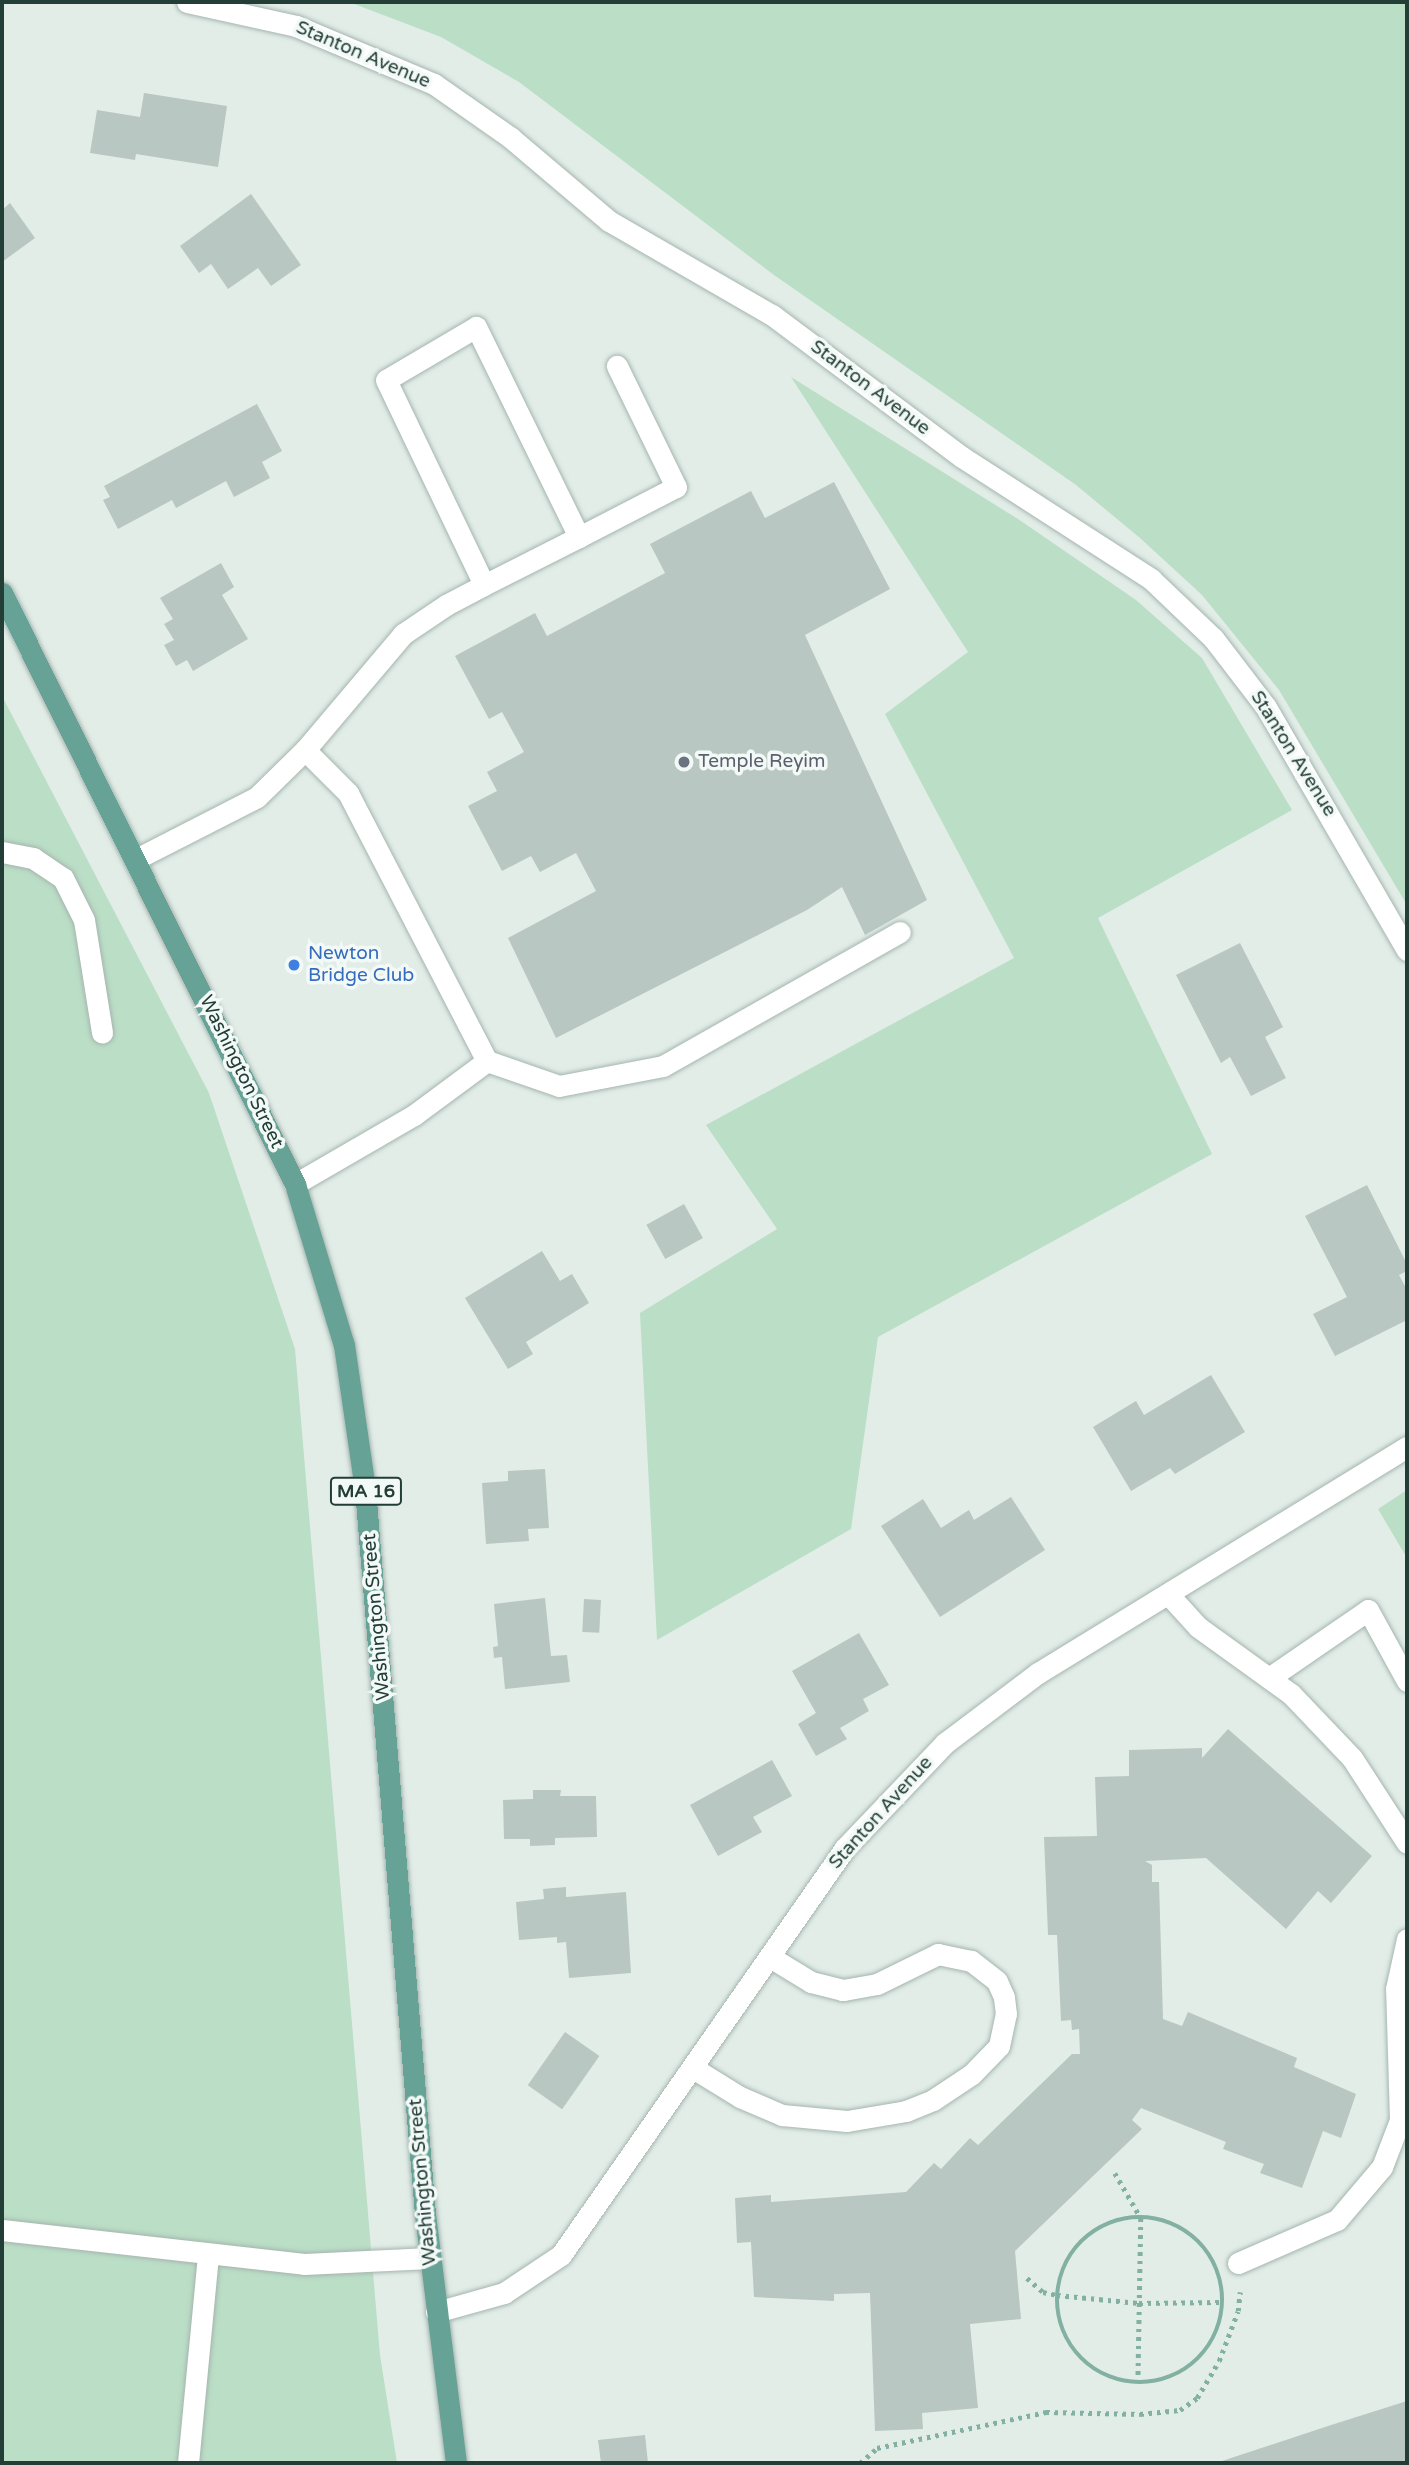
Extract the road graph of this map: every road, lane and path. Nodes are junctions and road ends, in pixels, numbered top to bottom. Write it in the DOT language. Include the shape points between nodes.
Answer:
graph roads {
  1 [pos="187,2"];
  2 [pos="617,366"];
  3 [pos="579,537"];
  4 [pos="484,585"];
  5 [pos="2,593"];
  6 [pos="305,750"];
  7 [pos="2,852"];
  8 [pos="136,859"];
  9 [pos="900,932"];
  10 [pos="1407,950"];
  11 [pos="102,1033"];
  12 [pos="487,1061"];
  13 [pos="295,1184"];
  14 [pos="1407,1447"];
  15 [pos="1168,1594"];
  16 [pos="1269,1678"];
  17 [pos="1407,1681"];
  18 [pos="1407,1843"];
  19 [pos="1407,1939"];
  20 [pos="770,1957"];
  21 [pos="693,2068"];
  22 [pos="1115,2173"];
  23 [pos="1141,2218"];
  24 [pos="2,2230"];
  25 [pos="208,2256"];
  26 [pos="430,2258"];
  27 [pos="1238,2263"];
  28 [pos="1027,2278"];
  29 [pos="1057,2295"];
  30 [pos="1222,2302"];
  31 [pos="1139,2303"];
  32 [pos="436,2312"];
  33 [pos="1138,2383"];
  34 [pos="188,2463"];
  35 [pos="456,2463"];
  36 [pos="860,2463"];
  1 -- 10 [label="street, Stanton Avenue" via="296,26 434,85 511,138 609,221 772,315 962,457 1151,579 1213,638 1266,707"];
  2 -- 3 [label="street" via="676,487"];
  3 -- 4 [label="street"];
  3 -- 4 [label="street" via="476,327 386,380"];
  4 -- 6 [label="street" via="403,634"];
  5 -- 8 [label="main road, Washington Street / MA 16"];
  6 -- 8 [label="street" via="257,797"];
  6 -- 12 [label="street" via="348,793"];
  7 -- 11 [label="street" via="33,858 63,878 85,920"];
  8 -- 13 [label="main road, Washington Street / MA 16"];
  9 -- 12 [label="street" via="663,1066 559,1086"];
  12 -- 13 [label="street" via="414,1115"];
  13 -- 26 [label="main road, Washington Street / MA 16" via="344,1345 357,1419 382,1662"];
  14 -- 15 [label="street, Stanton Avenue"];
  15 -- 16 [label="street" via="1198,1628"];
  15 -- 20 [label="street, Stanton Avenue" via="1004,1695 914,1771 845,1848"];
  16 -- 17 [label="street" via="1368,1610"];
  16 -- 18 [label="street" via="1291,1694 1352,1758"];
  19 -- 27 [label="street" via="1396,1989 1400,2119 1382,2167 1337,2220"];
  20 -- 21 [label="street, Stanton Avenue"];
  20 -- 21 [label="street" via="811,1982 843,1990 877,1984 938,1954 971,1961 997,1981 1004,1997 1006,2014 999,2046 972,2074 933,2101 906,2111 847,2121 782,2115 740,2097"];
  21 -- 32 [label="street, Stanton Avenue" via="561,2255 504,2293"];
  22 -- 23 [label="path"];
  23 -- 29 [label="path" via="1105,2225 1080,2243 1064,2266"];
  23 -- 30 [label="path" via="1175,2226 1198,2242 1214,2265"];
  23 -- 31 [label="path"];
  24 -- 25 [label="street"];
  25 -- 26 [label="street" via="304,2264"];
  25 -- 34 [label="street"];
  26 -- 32 [label="main road, Washington Street / MA 16"];
  27 -- 36 [label="path" via="1238,2311 1229,2341 1197,2398 1180,2410 1046,2412 877,2448"];
  28 -- 29 [label="path" via="1044,2292"];
  29 -- 31 [label="path"];
  29 -- 33 [label="path" via="1066,2339 1085,2363 1110,2378"];
  30 -- 31 [label="path"];
  30 -- 33 [label="path" via="1217,2330 1193,2363 1169,2378"];
  31 -- 33 [label="path"];
  32 -- 35 [label="main road, Washington Street / MA 16"];
}
